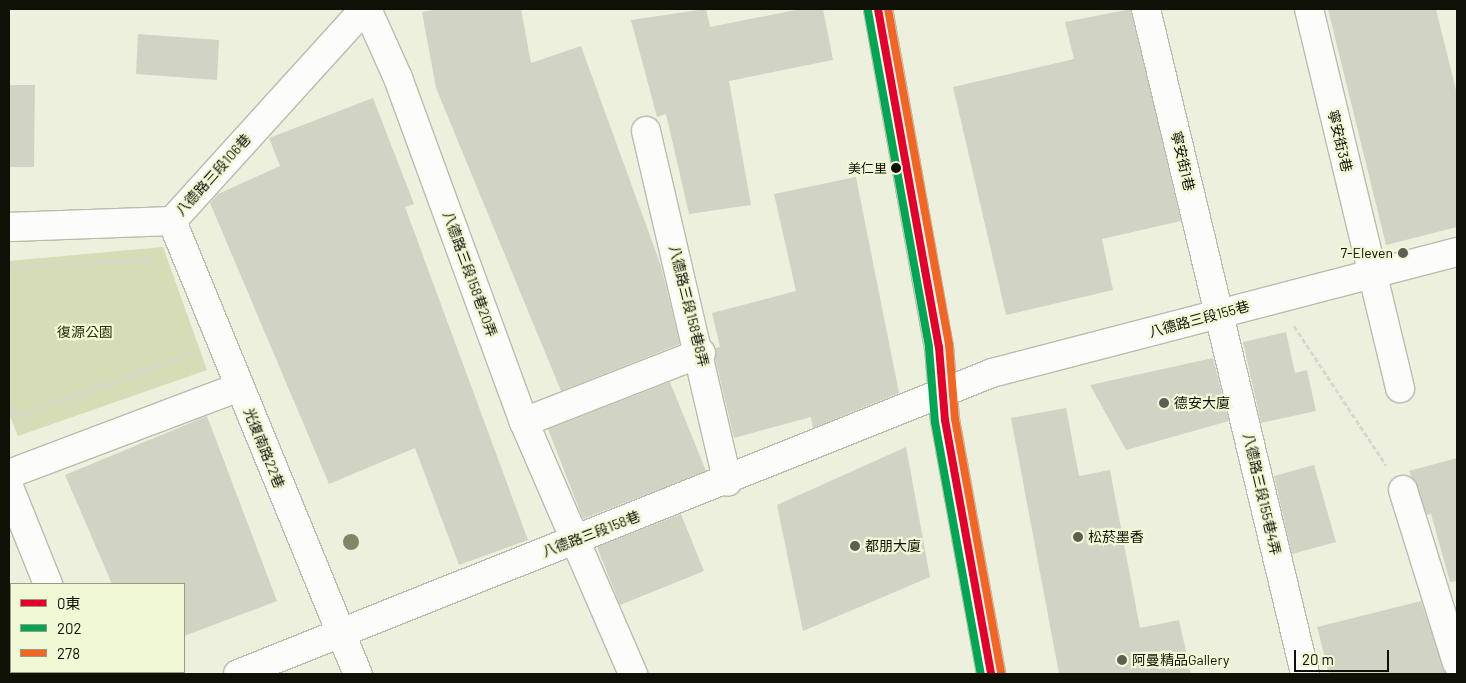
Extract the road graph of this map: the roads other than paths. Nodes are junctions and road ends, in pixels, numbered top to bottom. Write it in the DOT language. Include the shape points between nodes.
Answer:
graph roads {
  1 [pos="366,9"];
  2 [pos="878,9"];
  3 [pos="1146,9"];
  4 [pos="1309,9"];
  5 [pos="646,131"];
  6 [pos="172,221"];
  7 [pos="9,226"];
  8 [pos="1457,252"];
  9 [pos="1370,274"];
  10 [pos="1219,314"];
  11 [pos="701,353"];
  12 [pos="239,387"];
  13 [pos="1400,388"];
  14 [pos="943,392"];
  15 [pos="524,422"];
  16 [pos="9,474"];
  17 [pos="728,482"];
  18 [pos="9,487"];
  19 [pos="1403,490"];
  20 [pos="575,539"];
  21 [pos="48,583"];
  22 [pos="340,634"];
  23 [pos="1457,663"];
  24 [pos="238,674"];
  25 [pos="358,674"];
  26 [pos="633,674"];
  27 [pos="991,674"];
  28 [pos="1305,674"];
  1 -- 6 [label="street, 八德路三段106巷"];
  1 -- 15 [label="street, 八德路三段158巷20弄" via="398,78"];
  2 -- 14 [label="street" via="939,347"];
  3 -- 10 [label="street, 寧安街1巷"];
  4 -- 9 [label="street, 寧安街3巷"];
  5 -- 11 [label="street, 八德路三段158巷8弄"];
  6 -- 7 [label="street, 八德路三段106巷"];
  6 -- 12 [label="street, 光復南路22巷"];
  8 -- 9 [label="street, 八德路三段155巷"];
  9 -- 10 [label="street, 八德路三段155巷"];
  9 -- 13 [label="street, 寧安街3巷"];
  10 -- 14 [label="street, 八德路三段155巷" via="992,373"];
  10 -- 28 [label="street, 八德路三段155巷4弄"];
  11 -- 15 [label="street"];
  11 -- 17 [label="street, 八德路三段158巷8弄"];
  12 -- 16 [label="street"];
  12 -- 22 [label="street, 光復南路22巷"];
  14 -- 17 [label="street, 八德路三段158巷"];
  14 -- 27 [label="street"];
  15 -- 20 [label="street, 八德路三段158巷20弄"];
  17 -- 20 [label="street, 八德路三段158巷"];
  18 -- 21 [label="street"];
  19 -- 23 [label="street"];
  20 -- 22 [label="street, 八德路三段158巷"];
  20 -- 26 [label="street, 八德路三段158巷20弄"];
  22 -- 24 [label="street, 八德路三段158巷"];
  22 -- 25 [label="street, 光復南路22巷"];
}
